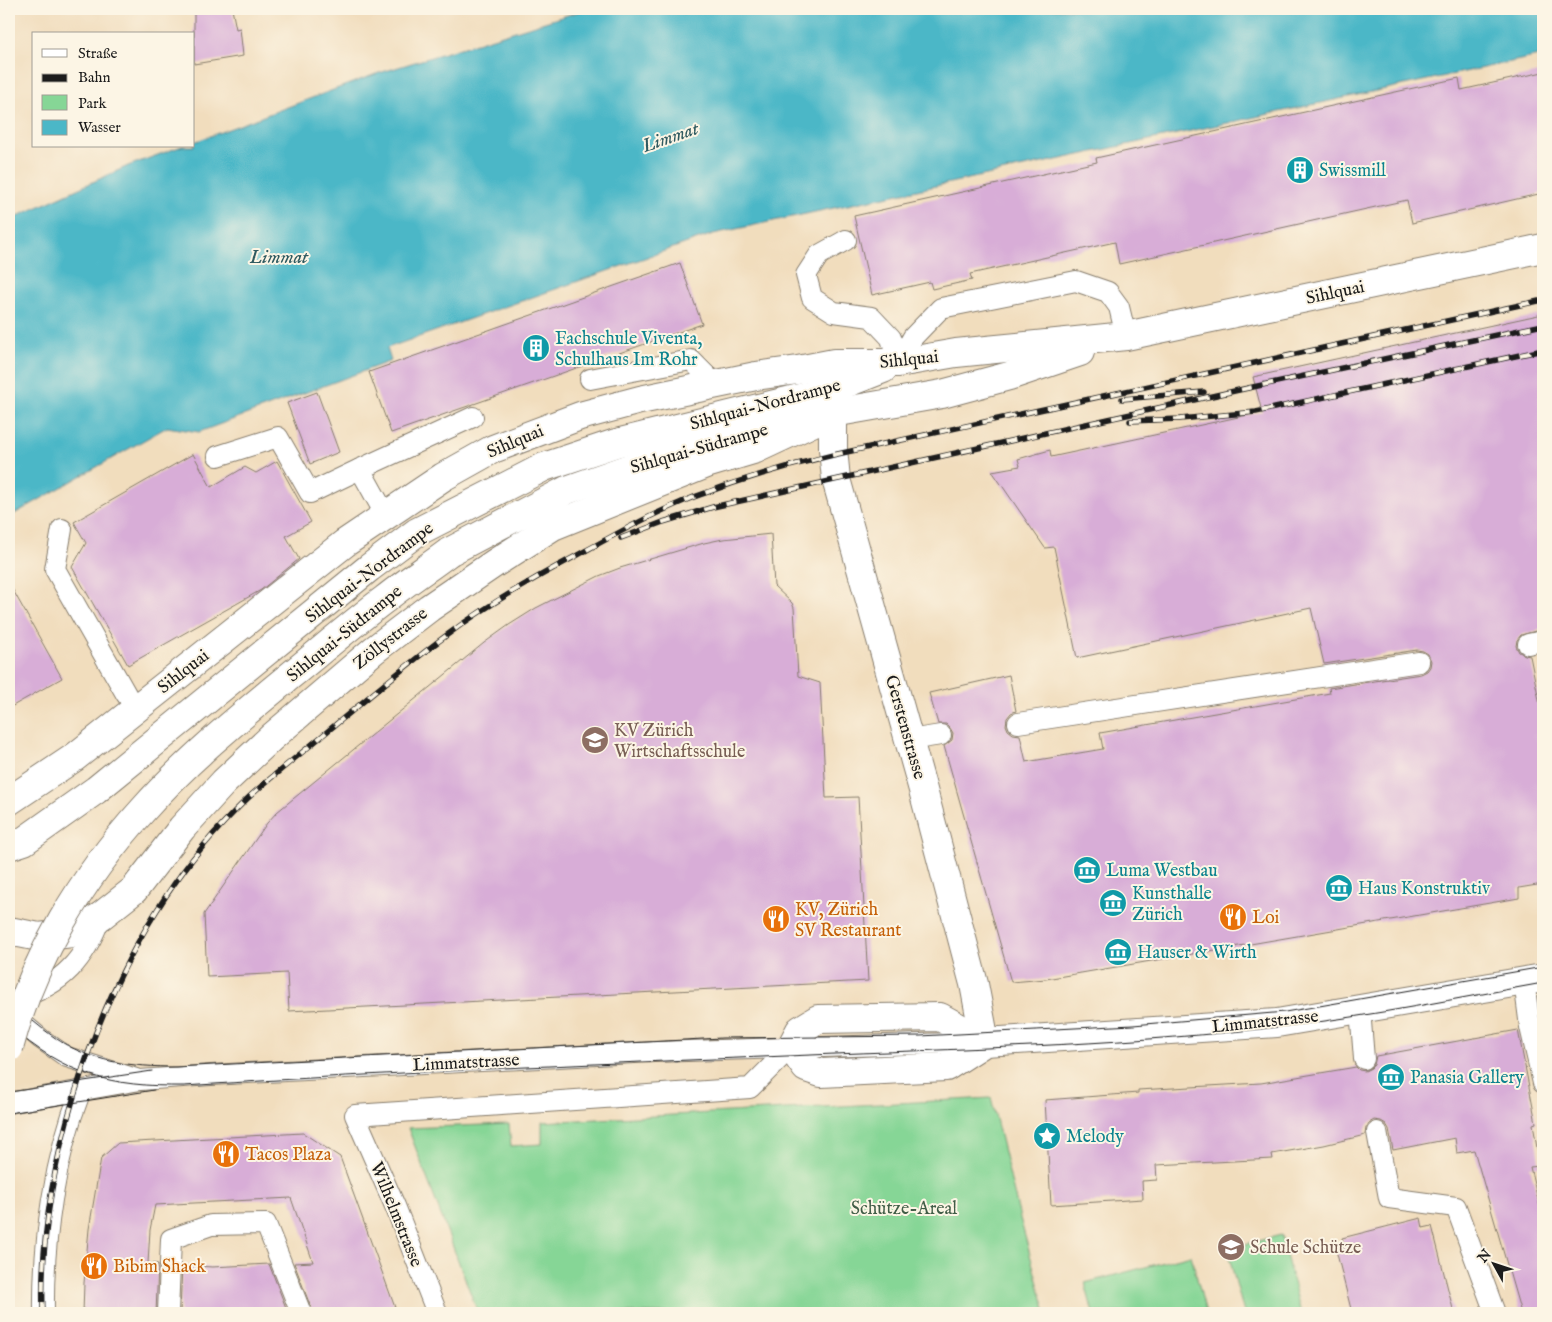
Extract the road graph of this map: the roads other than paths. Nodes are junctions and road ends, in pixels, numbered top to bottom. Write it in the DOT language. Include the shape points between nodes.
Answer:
graph roads {
  1 [pos="846,240"];
  2 [pos="1543,248"];
  3 [pos="1126,336"];
  4 [pos="898,363"];
  5 [pos="590,379"];
  6 [pos="715,384"];
  7 [pos="833,413"];
  8 [pos="473,417"];
  9 [pos="218,456"];
  10 [pos="360,469"];
  11 [pos="386,514"];
  12 [pos="62,529"];
  13 [pos="1419,662"];
  14 [pos="136,708"];
  15 [pos="1018,723"];
  16 [pos="941,735"];
  17 [pos="909,740"];
  18 [pos="9,801"];
  19 [pos="9,846"];
  20 [pos="101,916"];
  21 [pos="9,931"];
  22 [pos="1533,980"];
  23 [pos="9,1000"];
  24 [pos="1360,1009"];
  25 [pos="9,1012"];
  26 [pos="985,1042"];
  27 [pos="791,1047"];
  28 [pos="9,1048"];
  29 [pos="1364,1059"];
  30 [pos="140,1080"];
  31 [pos="1543,1083"];
  32 [pos="81,1090"];
  33 [pos="9,1103"];
  34 [pos="1377,1132"];
  35 [pos="44,1313"];
  36 [pos="168,1313"];
  37 [pos="301,1313"];
  38 [pos="437,1313"];
  39 [pos="1495,1313"];
  1 -- 4 [label="lane" via="819,255 806,276 812,298 834,312 871,317 891,338"];
  2 -- 3 [label="street, Sihlquai"];
  3 -- 4 [label="street, Sihlquai" via="956,353"];
  3 -- 4 [label="lane" via="1119,307 1108,292 1076,281 941,308 913,337"];
  3 -- 7 [label="street, Sihlquai" via="1009,376 942,394"];
  4 -- 6 [label="street, Sihlquai" via="834,363"];
  4 -- 19 [label="street, Sihlquai-Nordrampe" via="824,392 616,443 544,467 417,532 96,790 24,841"];
  5 -- 6 [label="lane" via="691,360"];
  6 -- 11 [label="street, Sihlquai" via="580,416 493,449 442,477"];
  7 -- 17 [label="street, Gerstenstrasse" via="836,479"];
  7 -- 20 [label="street, Zöllystrasse" via="756,449 709,463 553,526 429,608 374,650 224,782 182,828 134,890"];
  7 -- 28 [label="street, Sihlquai-Südrampe, bridge" via="722,437 567,490 449,552 385,598 228,727 143,809 78,894 50,943"];
  8 -- 10 [label="lane"];
  9 -- 10 [label="lane" via="278,437 310,493"];
  10 -- 11 [label="lane"];
  11 -- 14 [label="street, Sihlquai" via="345,542"];
  12 -- 14 [label="lane" via="55,569"];
  13 -- 15 [label="lane"];
  14 -- 18 [label="street, Sihlquai" via="75,757"];
  16 -- 17 [label="lane"];
  17 -- 26 [label="street, Gerstenstrasse" via="974,984"];
  20 -- 21 [label="street, Zöllystrasse" via="72,933 39,937"];
  20 -- 23 [label="lane" via="86,949 68,971 34,993"];
  22 -- 24 [label="street, Limmatstrasse"];
  22 -- 31 [label="lane" via="1530,1027"];
  24 -- 26 [label="street, Limmatstrasse" via="1277,1023"];
  24 -- 29 [label="lane"];
  25 -- 30 [label="lane" via="67,1057"];
  26 -- 27 [label="street" via="940,1018 818,1019 800,1030"];
  26 -- 27 [label="street, Limmatstrasse" via="946,1067 832,1074 806,1068"];
  27 -- 30 [label="lane, Limmatstrasse"];
  27 -- 38 [label="lane, Wilhelmstrasse" via="750,1088 355,1115"];
  30 -- 32 [label="lane, Limmatstrasse"];
  32 -- 33 [label="lane, Limmatstrasse"];
  32 -- 35 [label="lane" via="63,1151 50,1216 45,1256"];
  34 -- 39 [label="lane" via="1389,1198 1456,1207"];
  36 -- 37 [label="lane" via="171,1239 211,1225 266,1224"];
}
